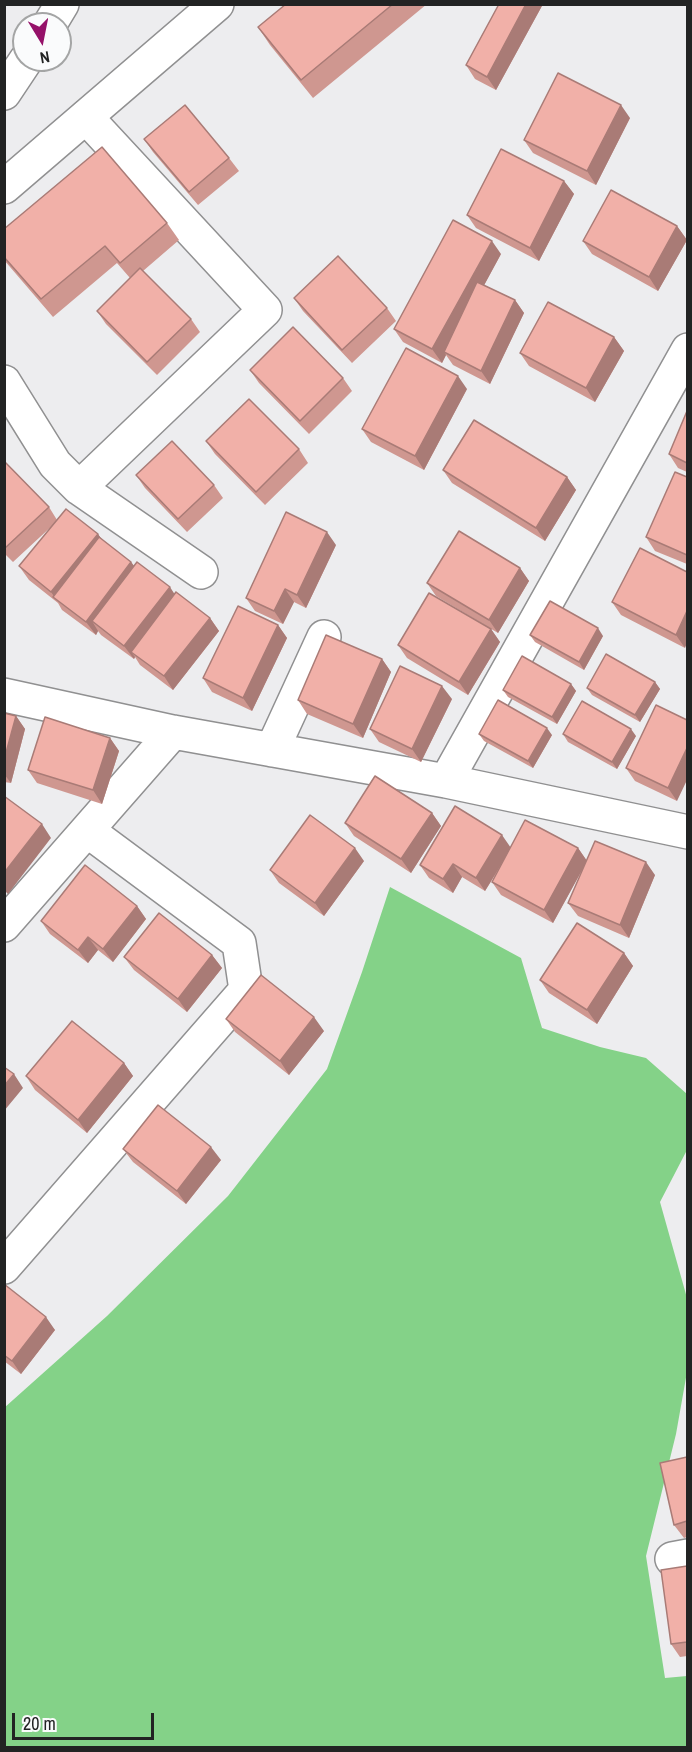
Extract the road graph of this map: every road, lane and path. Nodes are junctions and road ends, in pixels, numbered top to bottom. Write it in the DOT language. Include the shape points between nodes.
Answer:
graph roads {
  1 [pos="217,4"];
  2 [pos="18,72"];
  3 [pos="4,93"];
  4 [pos="86,117"];
  5 [pos="4,187"];
  6 [pos="687,350"];
  7 [pos="4,382"];
  8 [pos="79,488"];
  9 [pos="201,572"];
  10 [pos="324,637"];
  11 [pos="4,696"];
  12 [pos="173,732"];
  13 [pos="272,750"];
  14 [pos="446,781"];
  15 [pos="88,831"];
  16 [pos="687,832"];
  17 [pos="4,925"];
  18 [pos="4,1268"];
  1 -- 4 [label="street"];
  2 -- 3 [label="street"];
  4 -- 5 [label="street"];
  4 -- 8 [label="street" via="266,310"];
  6 -- 14 [label="street"];
  7 -- 8 [label="street" via="55,464"];
  8 -- 9 [label="street"];
  10 -- 13 [label="street"];
  11 -- 12 [label="street"];
  12 -- 13 [label="street"];
  12 -- 15 [label="street"];
  13 -- 14 [label="street"];
  14 -- 16 [label="street"];
  15 -- 17 [label="street"];
  15 -- 18 [label="street" via="238,943 246,990"];
}
